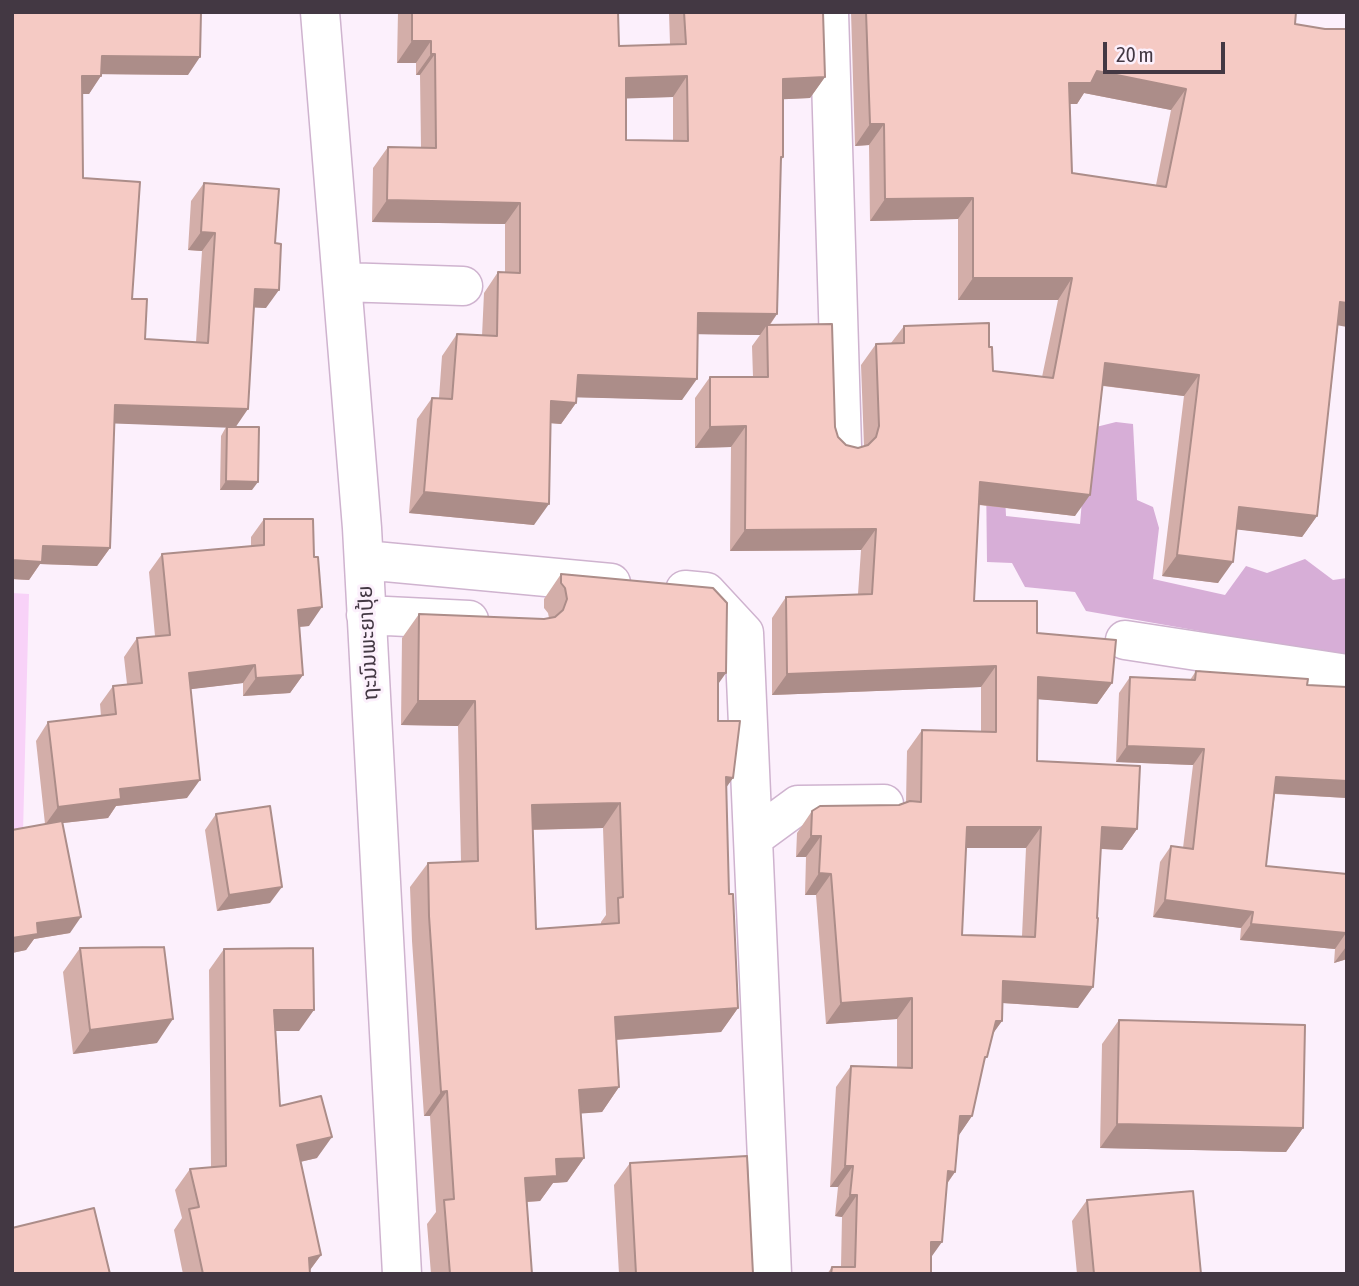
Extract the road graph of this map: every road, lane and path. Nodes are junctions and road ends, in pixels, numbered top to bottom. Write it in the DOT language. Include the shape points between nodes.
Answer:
graph roads {
  1 [pos="320,12"];
  2 [pos="830,12"];
  3 [pos="342,282"];
  4 [pos="463,286"];
  5 [pos="842,447"];
  6 [pos="363,560"];
  7 [pos="366,615"];
  8 [pos="500,621"];
  9 [pos="1125,640"];
  10 [pos="1347,674"];
  11 [pos="884,804"];
  12 [pos="753,838"];
  13 [pos="402,1274"];
  14 [pos="772,1274"];
  1 -- 3 [label="street, ຖະນົນພະຍາປຸ້ຍ"];
  2 -- 5 [label="street"];
  3 -- 4 [label="street"];
  3 -- 6 [label="street, ຖະນົນພະຍາປຸ້ຍ"];
  6 -- 7 [label="street, ຖະນົນພະຍາປຸ້ຍ"];
  6 -- 12 [label="street" via="706,592 744,632"];
  7 -- 8 [label="street"];
  7 -- 13 [label="street, ຖະນົນພະຍາປຸ້ຍ"];
  9 -- 10 [label="street"];
  11 -- 12 [label="street" via="798,805"];
  12 -- 14 [label="street"];
}
